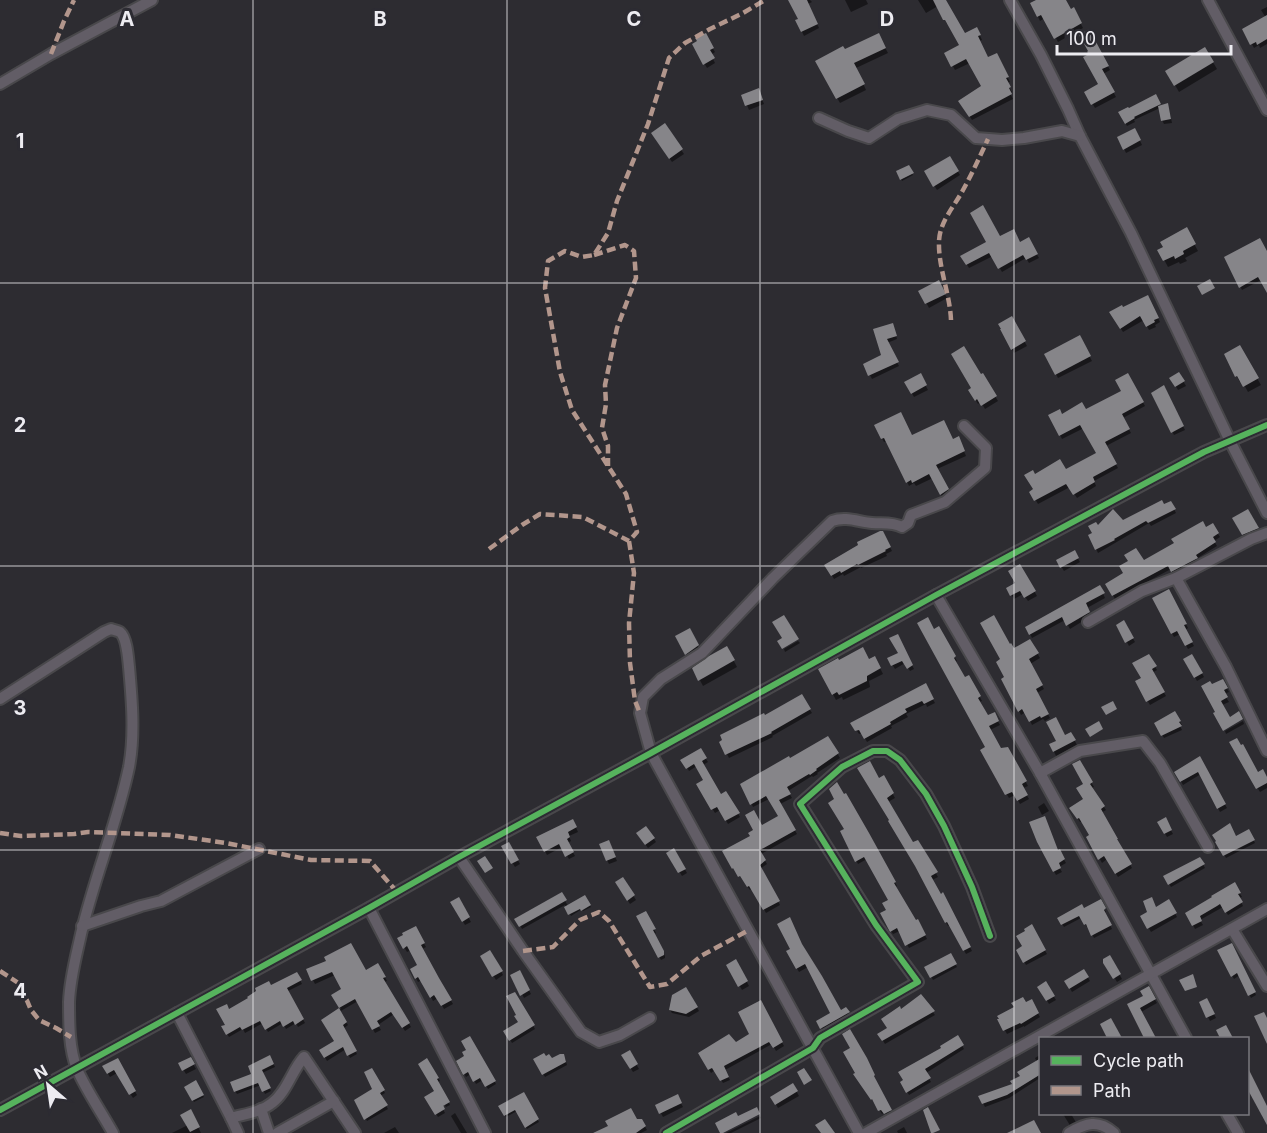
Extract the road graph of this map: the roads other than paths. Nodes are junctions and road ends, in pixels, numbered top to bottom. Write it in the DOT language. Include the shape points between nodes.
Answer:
graph roads {
  1 [pos="152,0"];
  2 [pos="1010,0"];
  3 [pos="1208,0"];
  4 [pos="0,84"];
  5 [pos="1267,110"];
  6 [pos="819,118"];
  7 [pos="1080,136"];
  8 [pos="1267,424"];
  9 [pos="964,426"];
  10 [pos="1230,441"];
  11 [pos="1267,513"];
  12 [pos="1267,533"];
  13 [pos="1176,578"];
  14 [pos="936,595"];
  15 [pos="1088,622"];
  16 [pos="0,699"];
  17 [pos="1267,751"];
  18 [pos="651,753"];
  19 [pos="1040,773"];
  20 [pos="1208,847"];
  21 [pos="259,849"];
  22 [pos="459,857"];
  23 [pos="369,908"];
  24 [pos="1267,909"];
  25 [pos="82,926"];
  26 [pos="1232,929"];
  27 [pos="990,936"];
  28 [pos="1150,975"];
  29 [pos="1267,986"];
  30 [pos="177,1013"];
  31 [pos="650,1018"];
  32 [pos="1184,1037"];
  33 [pos="813,1048"];
  34 [pos="77,1068"];
  35 [pos="334,1101"];
  36 [pos="261,1109"];
  37 [pos="0,1110"];
  38 [pos="1228,1115"];
  39 [pos="231,1118"];
  40 [pos="113,1133"];
  41 [pos="238,1133"];
  42 [pos="268,1133"];
  43 [pos="277,1133"];
  44 [pos="355,1133"];
  45 [pos="485,1133"];
  46 [pos="666,1133"];
  47 [pos="858,1133"];
  48 [pos="867,1133"];
  49 [pos="1069,1133"];
  50 [pos="1114,1133"];
  51 [pos="1238,1133"];
  1 -- 4 [label="street"];
  2 -- 7 [label="street"];
  3 -- 5 [label="street"];
  6 -- 7 [label="street" via="869,138 898,119 927,110 951,115 976,138 1013,140 1062,131"];
  7 -- 10 [label="street"];
  8 -- 10 [label="street"];
  9 -- 18 [label="street" via="986,448 985,468 965,486 945,502 911,515 902,527 832,520 702,652 649,689 640,713"];
  10 -- 11 [label="street"];
  10 -- 14 [label="street"];
  12 -- 13 [label="street"];
  13 -- 15 [label="street" via="1142,591"];
  13 -- 17 [label="street"];
  14 -- 18 [label="street"];
  14 -- 19 [label="street"];
  16 -- 25 [label="street" via="104,632 111,629 124,638 132,698 129,765"];
  18 -- 22 [label="street"];
  18 -- 33 [label="street"];
  19 -- 20 [label="street" via="1080,751 1143,741"];
  19 -- 28 [label="street"];
  21 -- 25 [label="street" via="161,901"];
  22 -- 23 [label="street"];
  22 -- 31 [label="street" via="581,1032 599,1042"];
  23 -- 30 [label="street"];
  23 -- 45 [label="street"];
  24 -- 26 [label="street"];
  25 -- 34 [label="street" via="69,1001 70,1037"];
  26 -- 28 [label="street"];
  26 -- 29 [label="street"];
  27 -- 33 [label="street" via="944,826 900,760 887,751 873,751 842,767 800,804 876,925 918,982 820,1038"];
  28 -- 32 [label="street"];
  28 -- 48 [label="street"];
  30 -- 34 [label="street"];
  30 -- 39 [label="street"];
  33 -- 46 [label="street"];
  33 -- 47 [label="street"];
  34 -- 37 [label="street"];
  34 -- 40 [label="street"];
  35 -- 36 [label="street" via="304,1057 277,1099"];
  35 -- 43 [label="street"];
  35 -- 44 [label="street"];
  36 -- 39 [label="street"];
  36 -- 42 [label="street"];
  38 -- 51 [label="street"];
  39 -- 41 [label="street"];
  49 -- 50 [label="street" via="1094,1124 1106,1126"];
}
